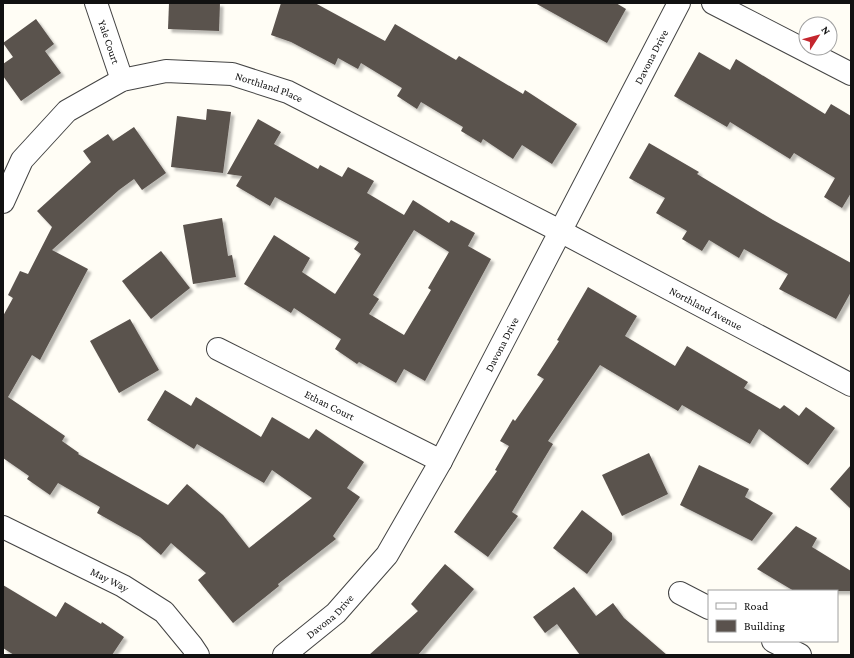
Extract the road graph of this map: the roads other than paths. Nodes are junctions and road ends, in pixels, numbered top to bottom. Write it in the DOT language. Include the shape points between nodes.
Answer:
graph roads {
  1 [pos="96,3"];
  2 [pos="679,3"];
  3 [pos="713,3"];
  4 [pos="851,74"];
  5 [pos="122,80"];
  6 [pos="3,202"];
  7 [pos="560,232"];
  8 [pos="218,349"];
  9 [pos="851,385"];
  10 [pos="441,461"];
  11 [pos="3,527"];
  12 [pos="680,594"];
  13 [pos="708,608"];
  14 [pos="775,642"];
  15 [pos="198,655"];
  16 [pos="284,655"];
  17 [pos="800,655"];
  1 -- 5 [label="street, Yale Court"];
  2 -- 7 [label="street, Davona Drive"];
  3 -- 4 [label="street"];
  5 -- 6 [label="street, Northland Place" via="67,111 22,160"];
  5 -- 7 [label="street, Northland Place" via="166,71 232,74 288,92"];
  7 -- 9 [label="street, Northland Avenue"];
  7 -- 10 [label="street, Davona Drive"];
  8 -- 10 [label="street, Ethan Court"];
  10 -- 16 [label="street, Davona Drive" via="387,555 336,613"];
  11 -- 15 [label="street, May Way" via="123,586 158,608"];
  12 -- 13 [label="street"];
  14 -- 17 [label="street"];
}
